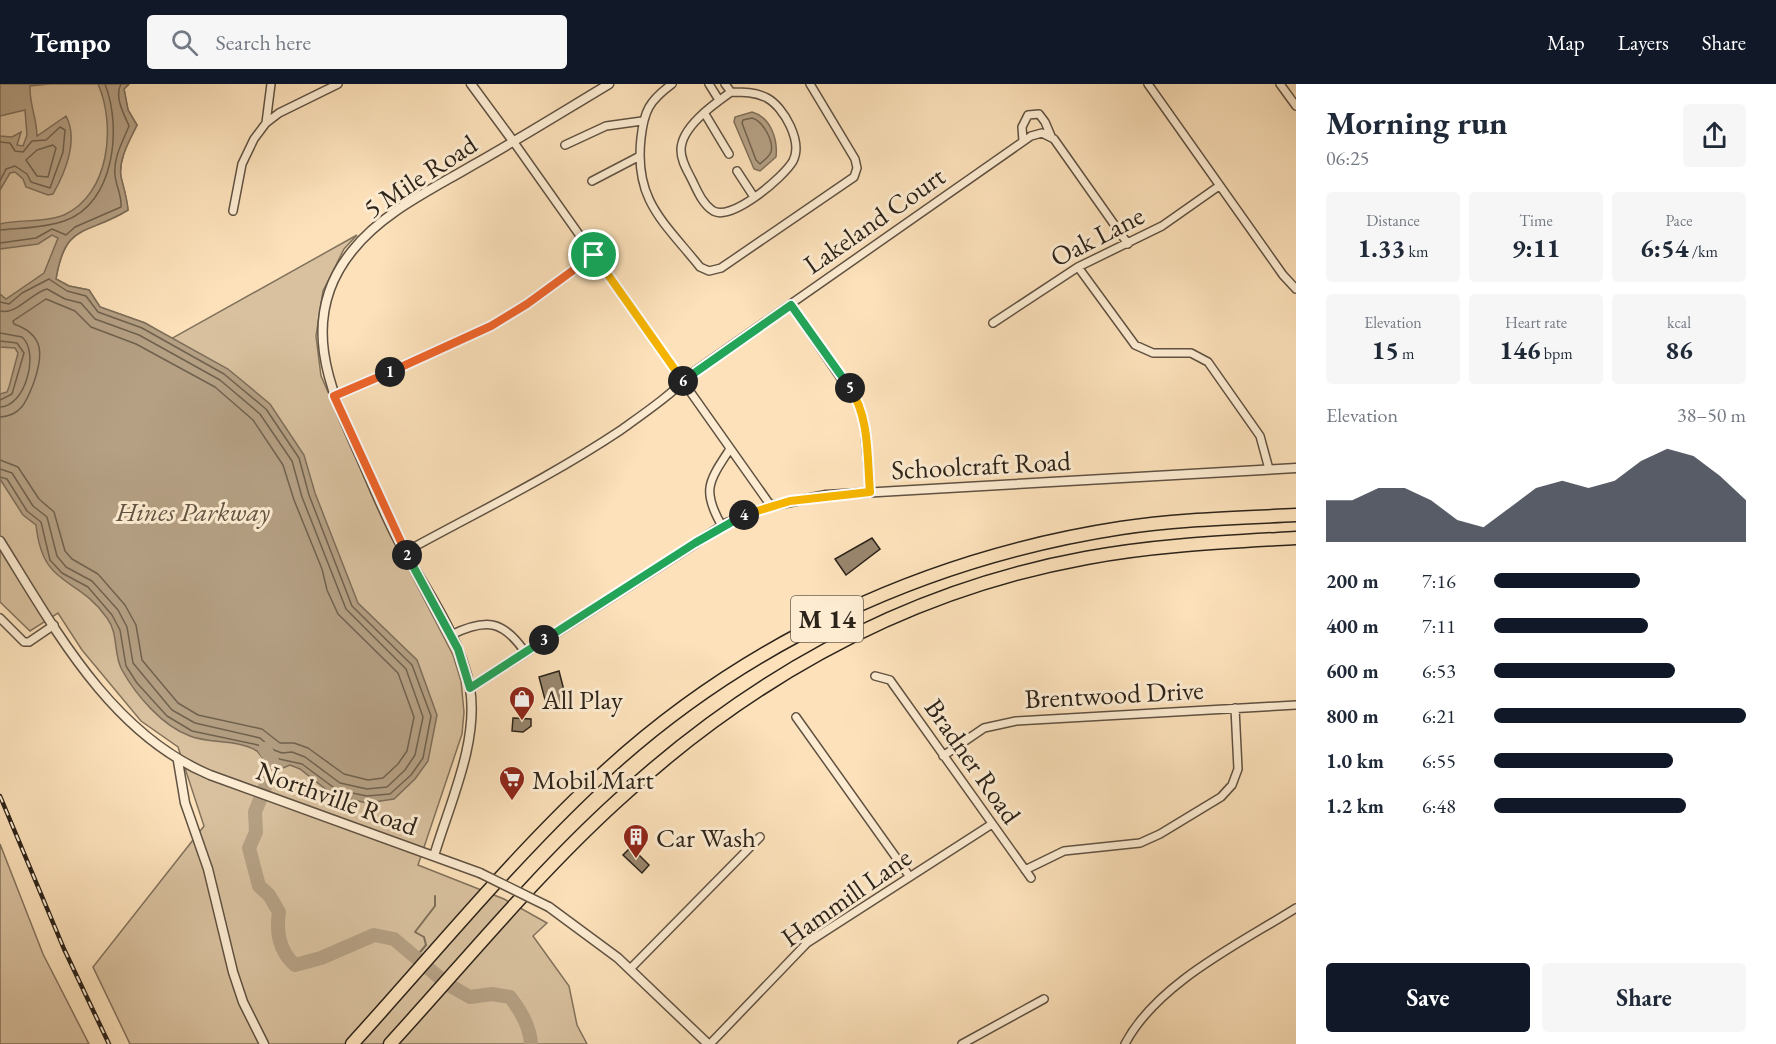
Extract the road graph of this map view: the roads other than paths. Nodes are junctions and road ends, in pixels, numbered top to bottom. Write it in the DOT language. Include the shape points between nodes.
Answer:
graph roads {
  1 [pos="271,84"];
  2 [pos="338,84"];
  3 [pos="471,84"];
  4 [pos="609,84"];
  5 [pos="672,84"];
  6 [pos="709,84"];
  7 [pos="725,84"];
  8 [pos="810,84"];
  9 [pos="1148,84"];
  10 [pos="1280,84"];
  11 [pos="731,92"];
  12 [pos="719,100"];
  13 [pos="1296,106"];
  14 [pos="705,114"];
  15 [pos="642,121"];
  16 [pos="266,123"];
  17 [pos="1051,136"];
  18 [pos="513,141"];
  19 [pos="1023,141"];
  20 [pos="565,145"];
  21 [pos="729,154"];
  22 [pos="638,157"];
  23 [pos="737,171"];
  24 [pos="592,181"];
  25 [pos="1220,186"];
  26 [pos="754,197"];
  27 [pos="233,211"];
  28 [pos="1128,244"];
  29 [pos="594,255"];
  30 [pos="1078,267"];
  31 [pos="1296,289"];
  32 [pos="791,305"];
  33 [pos="993,323"];
  34 [pos="683,382"];
  35 [pos="334,396"];
  36 [pos="730,449"];
  37 [pos="1296,468"];
  38 [pos="1269,469"];
  39 [pos="870,492"];
  40 [pos="771,506"];
  41 [pos="1296,515"];
  42 [pos="722,526"];
  43 [pos="1296,538"];
  44 [pos="0,541"];
  45 [pos="405,552"];
  46 [pos="0,618"];
  47 [pos="54,625"];
  48 [pos="451,635"];
  49 [pos="525,652"];
  50 [pos="875,676"];
  51 [pos="470,688"];
  52 [pos="1296,705"];
  53 [pos="1235,708"];
  54 [pos="796,717"];
  55 [pos="943,756"];
  56 [pos="178,761"];
  57 [pos="992,824"];
  58 [pos="760,837"];
  59 [pos="434,856"];
  60 [pos="1025,870"];
  61 [pos="910,877"];
  62 [pos="1031,878"];
  63 [pos="1296,908"];
  64 [pos="630,969"];
  65 [pos="1044,999"];
  66 [pos="264,1044"];
  67 [pos="352,1044"];
  68 [pos="390,1044"];
  69 [pos="709,1044"];
  70 [pos="962,1044"];
  71 [pos="1125,1044"];
  1 -- 16 [label="street"];
  2 -- 16 [label="street"];
  3 -- 18 [label="street"];
  4 -- 18 [label="street, 5 Mile Road"];
  5 -- 15 [label="street" via="654,99"];
  6 -- 12 [label="street"];
  7 -- 11 [label="street"];
  8 -- 22 [label="street" via="855,159 856,172 852,180 721,268 709,271 700,267 658,214 641,183"];
  9 -- 25 [label="street"];
  10 -- 13 [label="street"];
  11 -- 12 [label="street"];
  11 -- 26 [label="street" via="760,95 776,104 786,118 795,145 795,155 787,170"];
  12 -- 14 [label="street"];
  14 -- 21 [label="street"];
  14 -- 26 [label="street" via="685,137 681,150 702,199 712,211 722,214"];
  15 -- 20 [label="street" via="606,126"];
  15 -- 22 [label="street"];
  16 -- 27 [label="street" via="242,164"];
  17 -- 19 [label="street" via="1037,134"];
  17 -- 19 [label="street" via="1039,114 1028,115 1022,127"];
  17 -- 28 [label="street"];
  18 -- 29 [label="street"];
  18 -- 35 [label="street, 5 Mile Road" via="402,207 352,251 334,283 325,315 323,354"];
  19 -- 32 [label="street, Lakeland Court"];
  22 -- 24 [label="street"];
  23 -- 26 [label="street"];
  25 -- 28 [label="street, Oak Lane"];
  25 -- 31 [label="street"];
  28 -- 30 [label="street, Oak Lane"];
  29 -- 34 [label="street"];
  29 -- 35 [label="street" via="491,326"];
  30 -- 33 [label="street, Oak Lane"];
  30 -- 38 [label="street" via="1135,345 1153,353 1191,352 1208,362 1260,436"];
  32 -- 34 [label="street, Lakeland Court"];
  32 -- 39 [label="street" via="859,405"];
  34 -- 36 [label="street"];
  34 -- 45 [label="street, Lakeland Court" via="629,424 557,471"];
  35 -- 45 [label="street, 5 Mile Road"];
  36 -- 40 [label="street"];
  36 -- 42 [label="street" via="708,489"];
  37 -- 38 [label="street, Schoolcraft Road"];
  38 -- 39 [label="street, Schoolcraft Road"];
  39 -- 40 [label="street, Schoolcraft Road" via="811,497"];
  40 -- 42 [label="street, Schoolcraft Road"];
  41 -- 67 [label="highway, M 14" via="1150,524 1013,551 898,589 815,625 750,660 686,705 599,776"];
  42 -- 49 [label="street, Schoolcraft Road"];
  43 -- 68 [label="highway, M 14" via="1172,545 1040,567 949,595 829,647 732,708 663,760 600,817"];
  44 -- 47 [label="street, Northville Road"];
  45 -- 48 [label="street, 5 Mile Road"];
  46 -- 47 [label="street" via="24,642"];
  47 -- 56 [label="street, Northville Road" via="88,676 133,726"];
  48 -- 49 [label="street" via="472,627 495,625 513,635"];
  48 -- 51 [label="street, 5 Mile Road"];
  49 -- 51 [label="street, Schoolcraft Road"];
  50 -- 55 [label="street, Bradner Road" via="890,680"];
  51 -- 59 [label="street, 5 Mile Road" via="472,718 468,745"];
  52 -- 53 [label="street, Brentwood Drive"];
  53 -- 55 [label="street, Brentwood Drive" via="1016,720 984,728"];
  53 -- 60 [label="street" via="1238,769 1221,796 1140,843 1064,851"];
  54 -- 61 [label="street"];
  55 -- 57 [label="street, Bradner Road"];
  56 -- 59 [label="street, Northville Road"];
  56 -- 66 [label="street" via="185,803 208,869 233,972"];
  57 -- 60 [label="street, Bradner Road"];
  57 -- 61 [label="street, Hammill Lane"];
  58 -- 64 [label="street"];
  59 -- 64 [label="street, Northville Road, bridge" via="480,873 549,907"];
  60 -- 62 [label="street, Bradner Road"];
  61 -- 69 [label="street, Hammill Lane" via="807,943"];
  63 -- 71 [label="street" via="1172,988 1142,1017"];
  64 -- 69 [label="street, Northville Road"];
  65 -- 70 [label="street"];
}
